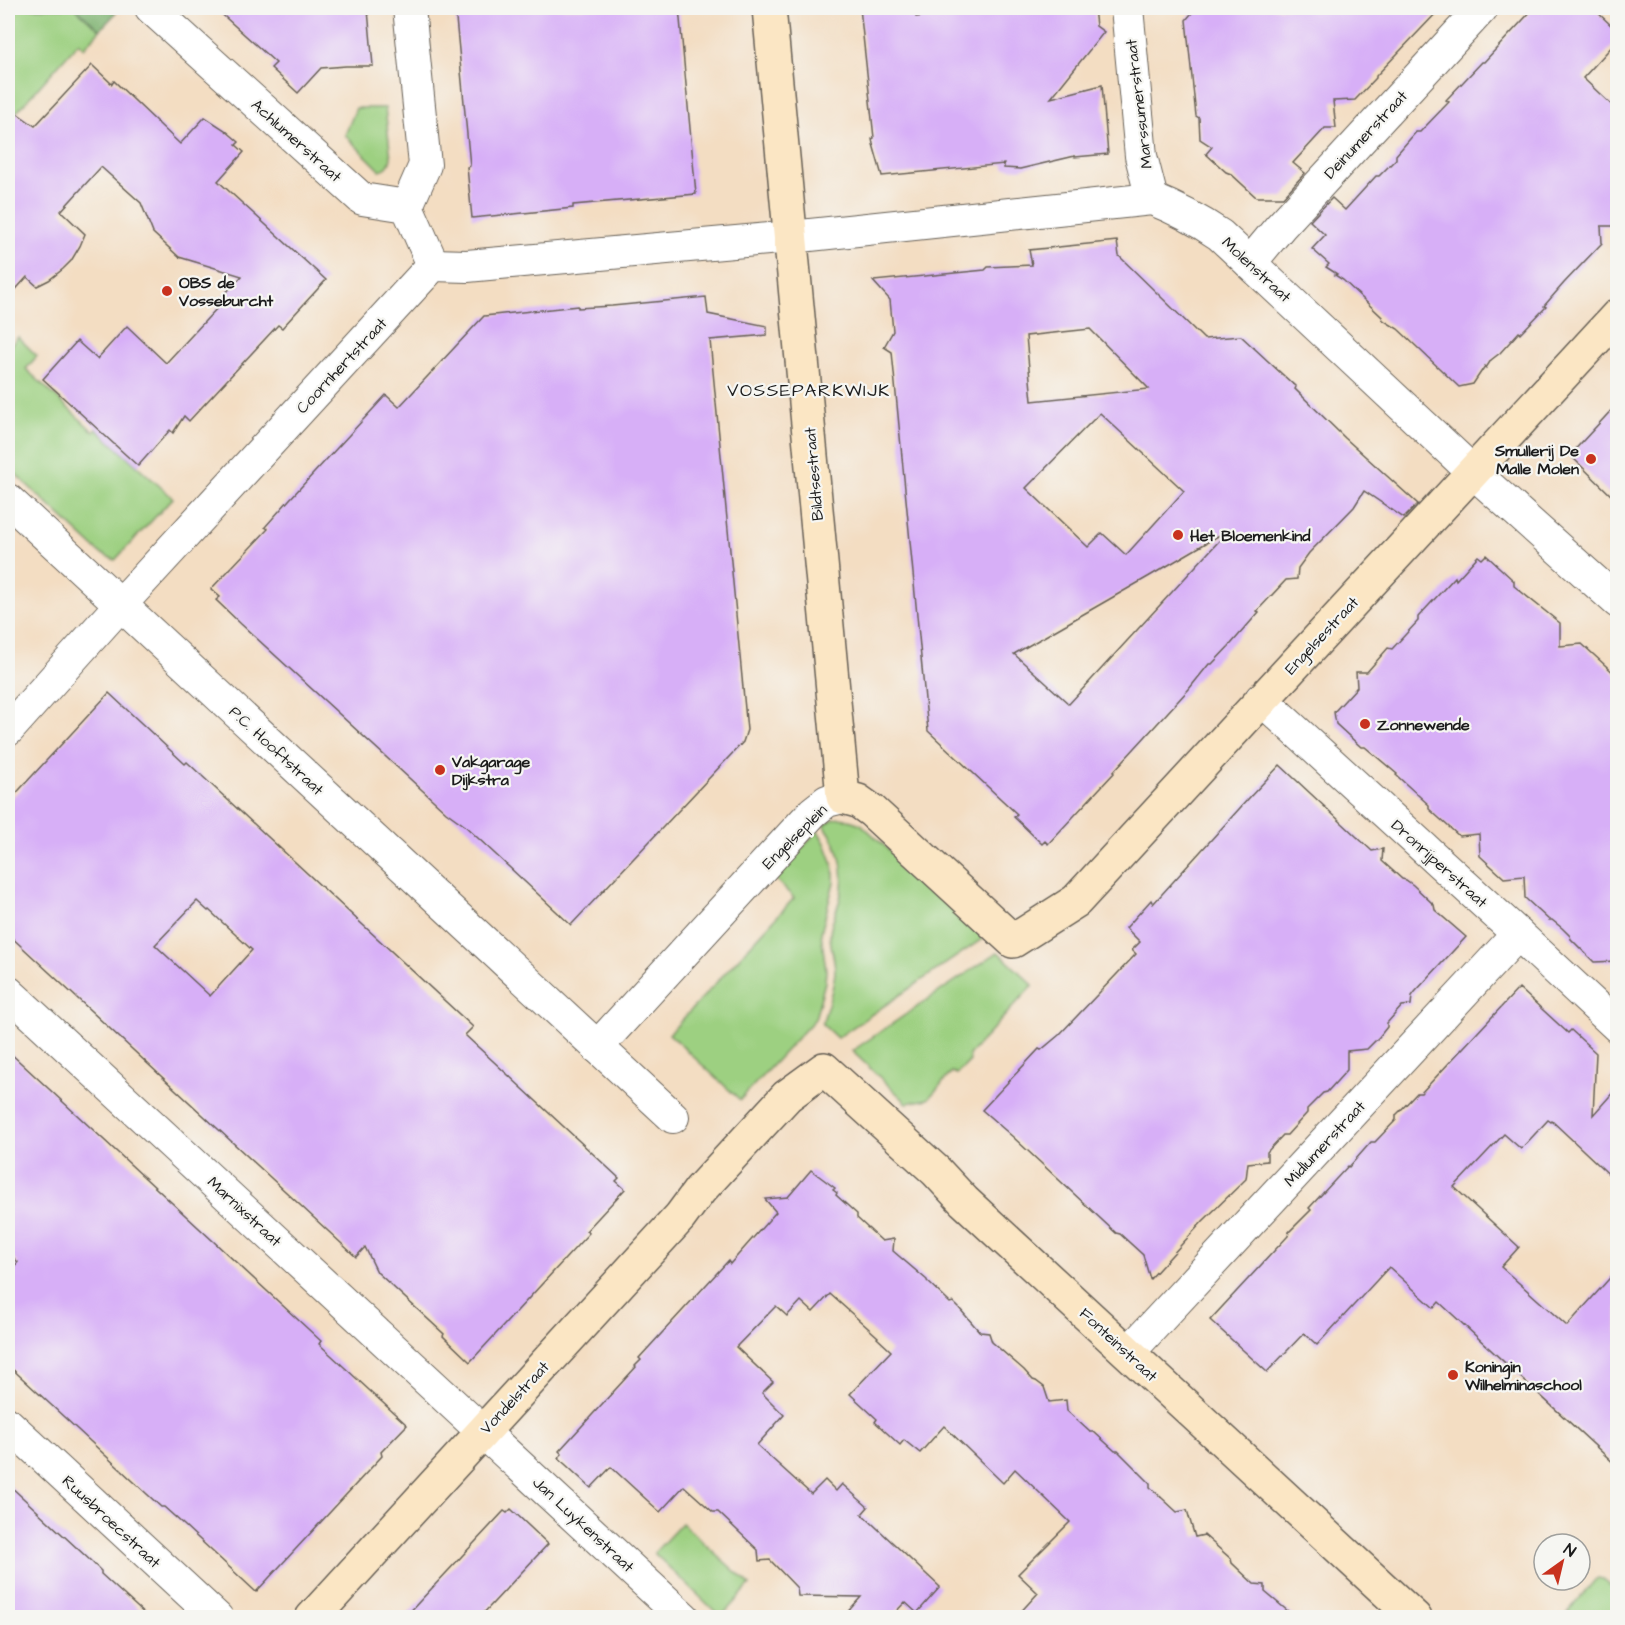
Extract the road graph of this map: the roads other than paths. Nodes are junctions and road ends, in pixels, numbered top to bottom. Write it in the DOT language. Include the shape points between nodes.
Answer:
graph roads {
  1 [pos="151,8"];
  2 [pos="410,8"];
  3 [pos="769,8"];
  4 [pos="1127,8"];
  5 [pos="1482,8"];
  6 [pos="1152,199"];
  7 [pos="407,206"];
  8 [pos="791,237"];
  9 [pos="1250,263"];
  10 [pos="433,265"];
  11 [pos="1617,315"];
  12 [pos="1473,472"];
  13 [pos="8,500"];
  14 [pos="1617,602"];
  15 [pos="121,604"];
  16 [pos="1261,699"];
  17 [pos="8,730"];
  18 [pos="843,797"];
  19 [pos="1518,934"];
  20 [pos="1012,941"];
  21 [pos="8,992"];
  22 [pos="1617,1027"];
  23 [pos="597,1047"];
  24 [pos="824,1069"];
  25 [pos="673,1118"];
  26 [pos="1129,1352"];
  27 [pos="8,1424"];
  28 [pos="483,1431"];
  29 [pos="217,1617"];
  30 [pos="312,1617"];
  31 [pos="684,1617"];
  32 [pos="1415,1617"];
  1 -- 7 [label="street, Achlumerstraat" via="362,200"];
  2 -- 7 [label="street" via="425,165"];
  3 -- 8 [label="street, Bildtsestraat"];
  4 -- 6 [label="street, Marssumerstraat" via="1141,156"];
  5 -- 9 [label="street, Deinumerstraat"];
  6 -- 8 [label="street, Molenstraat"];
  6 -- 9 [label="street, Molenstraat" via="1200,221"];
  7 -- 10 [label="street"];
  8 -- 10 [label="street" via="467,266"];
  8 -- 18 [label="street, Bildtsestraat"];
  9 -- 12 [label="street, Molenstraat"];
  10 -- 15 [label="street, Coornhertstraat"];
  11 -- 12 [label="street, Engelsestraat"];
  12 -- 14 [label="street, Molenstraat"];
  12 -- 16 [label="street, Engelsestraat"];
  13 -- 15 [label="street, P.C. Hooftstraat"];
  15 -- 17 [label="street, Coornhertstraat"];
  15 -- 23 [label="street, P.C. Hooftstraat"];
  16 -- 19 [label="street, Dronrijperstraat"];
  16 -- 20 [label="street, Engelsestraat" via="1076,901"];
  18 -- 20 [label="street, Engelseplein" via="872,811"];
  18 -- 23 [label="street, Engelseplein" via="827,801 813,812"];
  19 -- 22 [label="street, Dronrijperstraat"];
  19 -- 26 [label="street, Midlumerstraat"];
  21 -- 28 [label="street, Marnixstraat"];
  23 -- 25 [label="street"];
  24 -- 26 [label="street, Fonteinstraat"];
  24 -- 28 [label="street, Vondelstraat" via="787,1096"];
  26 -- 32 [label="street, Fonteinstraat"];
  27 -- 29 [label="street, Ruusbroecstraat"];
  28 -- 30 [label="street, Vondelstraat"];
  28 -- 31 [label="street, Jan Luykenstraat"];
}
